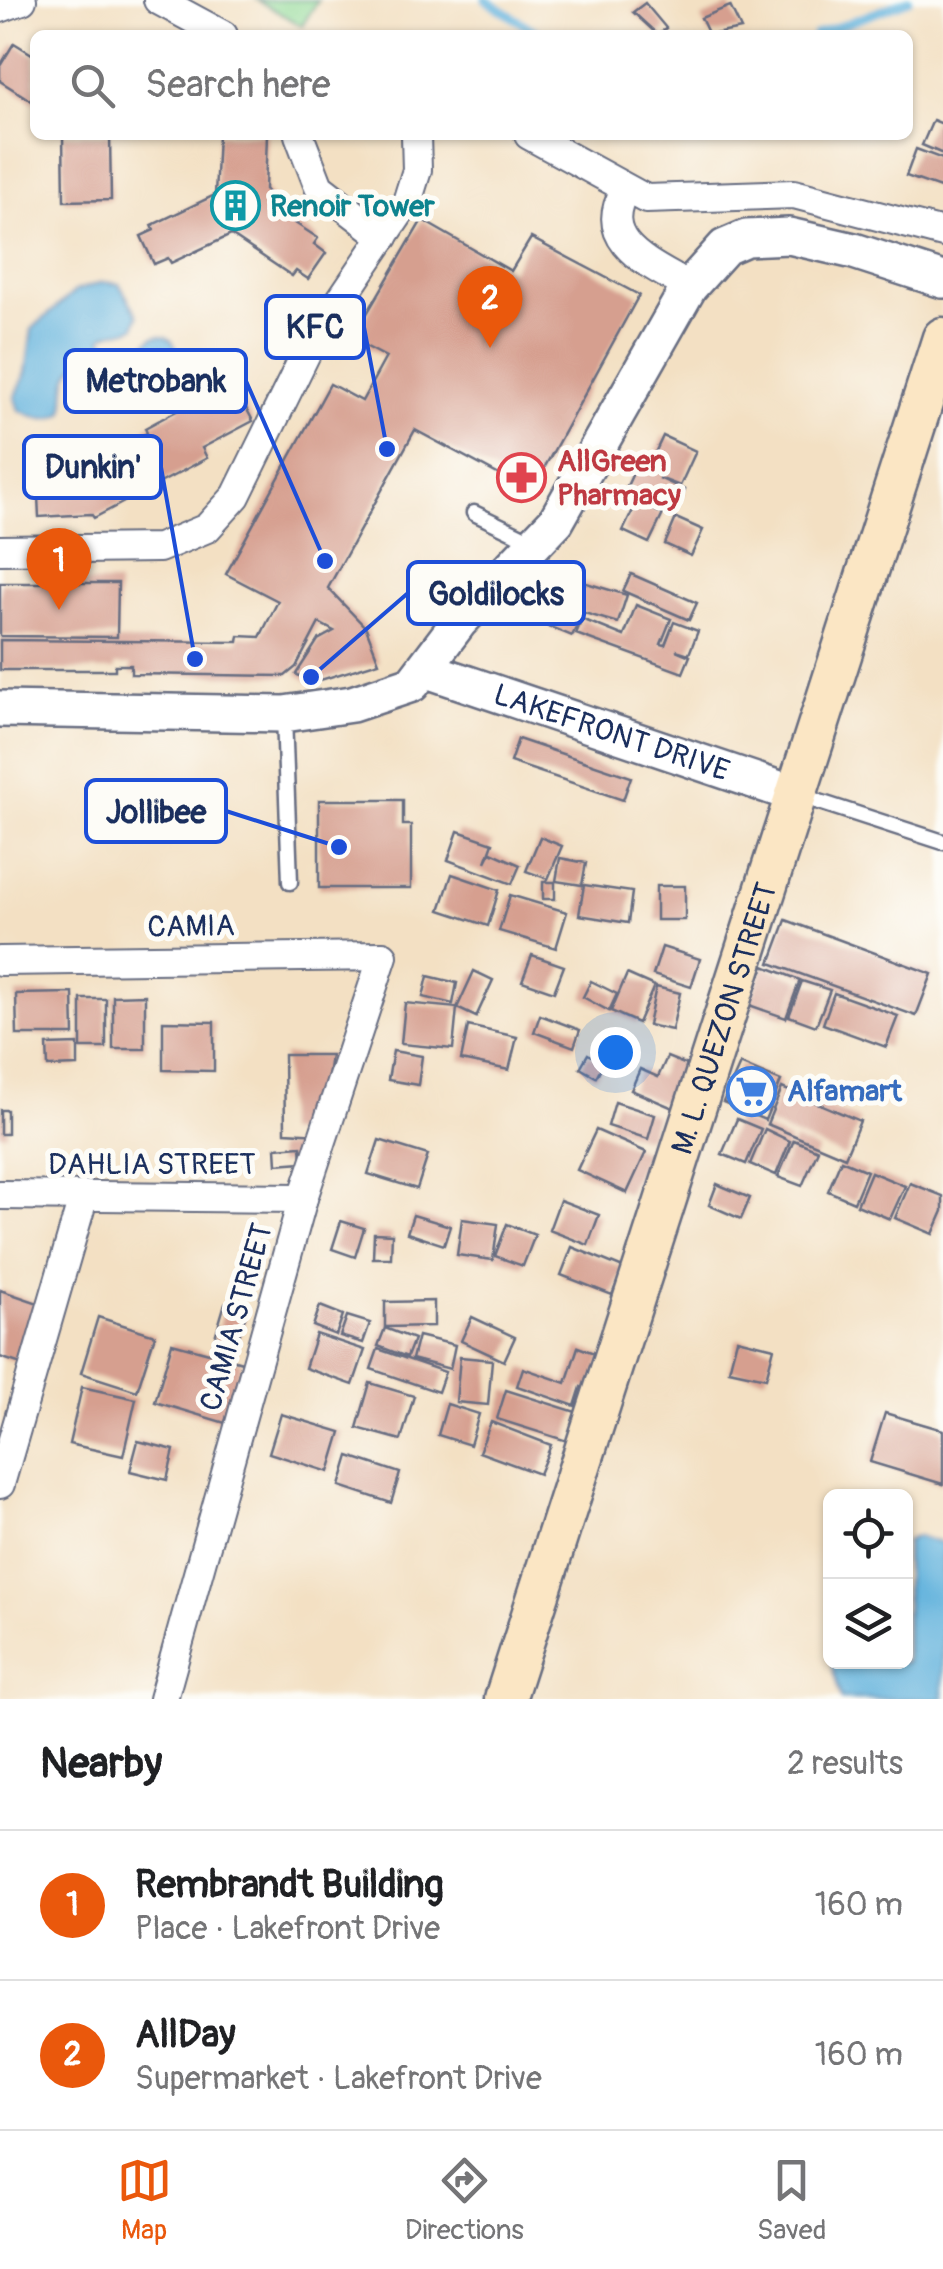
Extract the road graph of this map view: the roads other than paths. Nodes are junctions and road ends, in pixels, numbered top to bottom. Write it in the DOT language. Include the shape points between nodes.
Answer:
graph roads {
  1 [pos="22,0"];
  2 [pos="158,0"];
  3 [pos="0,8"];
  4 [pos="214,30"];
  5 [pos="301,140"];
  6 [pos="416,140"];
  7 [pos="538,140"];
  8 [pos="625,191"];
  9 [pos="837,204"];
  10 [pos="943,233"];
  11 [pos="384,237"];
  12 [pos="828,244"];
  13 [pos="943,280"];
  14 [pos="690,287"];
  15 [pos="943,338"];
  16 [pos="474,514"];
  17 [pos="538,544"];
  18 [pos="0,550"];
  19 [pos="424,669"];
  20 [pos="0,709"];
  21 [pos="284,714"];
  22 [pos="797,795"];
  23 [pos="943,842"];
  24 [pos="290,882"];
  25 [pos="383,956"];
  26 [pos="0,961"];
  27 [pos="0,1195"];
  28 [pos="84,1195"];
  29 [pos="303,1198"];
  30 [pos="0,1484"];
  31 [pos="163,1699"];
  32 [pos="504,1699"];
  1 -- 3 [label="street"];
  2 -- 4 [label="street"];
  5 -- 11 [label="street" via="318,187"];
  6 -- 11 [label="street" via="415,182"];
  7 -- 8 [label="street"];
  8 -- 9 [label="street" via="672,201 758,192"];
  8 -- 14 [label="street" via="616,221 625,247"];
  9 -- 10 [label="street"];
  9 -- 12 [label="street"];
  11 -- 18 [label="street" via="310,346 236,496 206,528 159,548"];
  12 -- 13 [label="street"];
  12 -- 14 [label="street" via="789,236 746,238 710,259"];
  14 -- 17 [label="street"];
  15 -- 22 [label="main road, M. L. QUEZON STREET"];
  16 -- 17 [label="lane"];
  17 -- 19 [label="street" via="473,606"];
  19 -- 21 [label="street" via="412,684 384,694"];
  19 -- 22 [label="street, LAKEFRONT DRIVE"];
  20 -- 21 [label="street"];
  21 -- 24 [label="lane"];
  22 -- 23 [label="lane"];
  22 -- 32 [label="main road, M. L. QUEZON STREET"];
  25 -- 26 [label="street, CAMIA"];
  25 -- 29 [label="street, CAMIA STREET"];
  27 -- 28 [label="street, DAHLIA STREET"];
  28 -- 29 [label="street, DAHLIA STREET"];
  28 -- 30 [label="street"];
  29 -- 31 [label="street, CAMIA STREET"];
}
